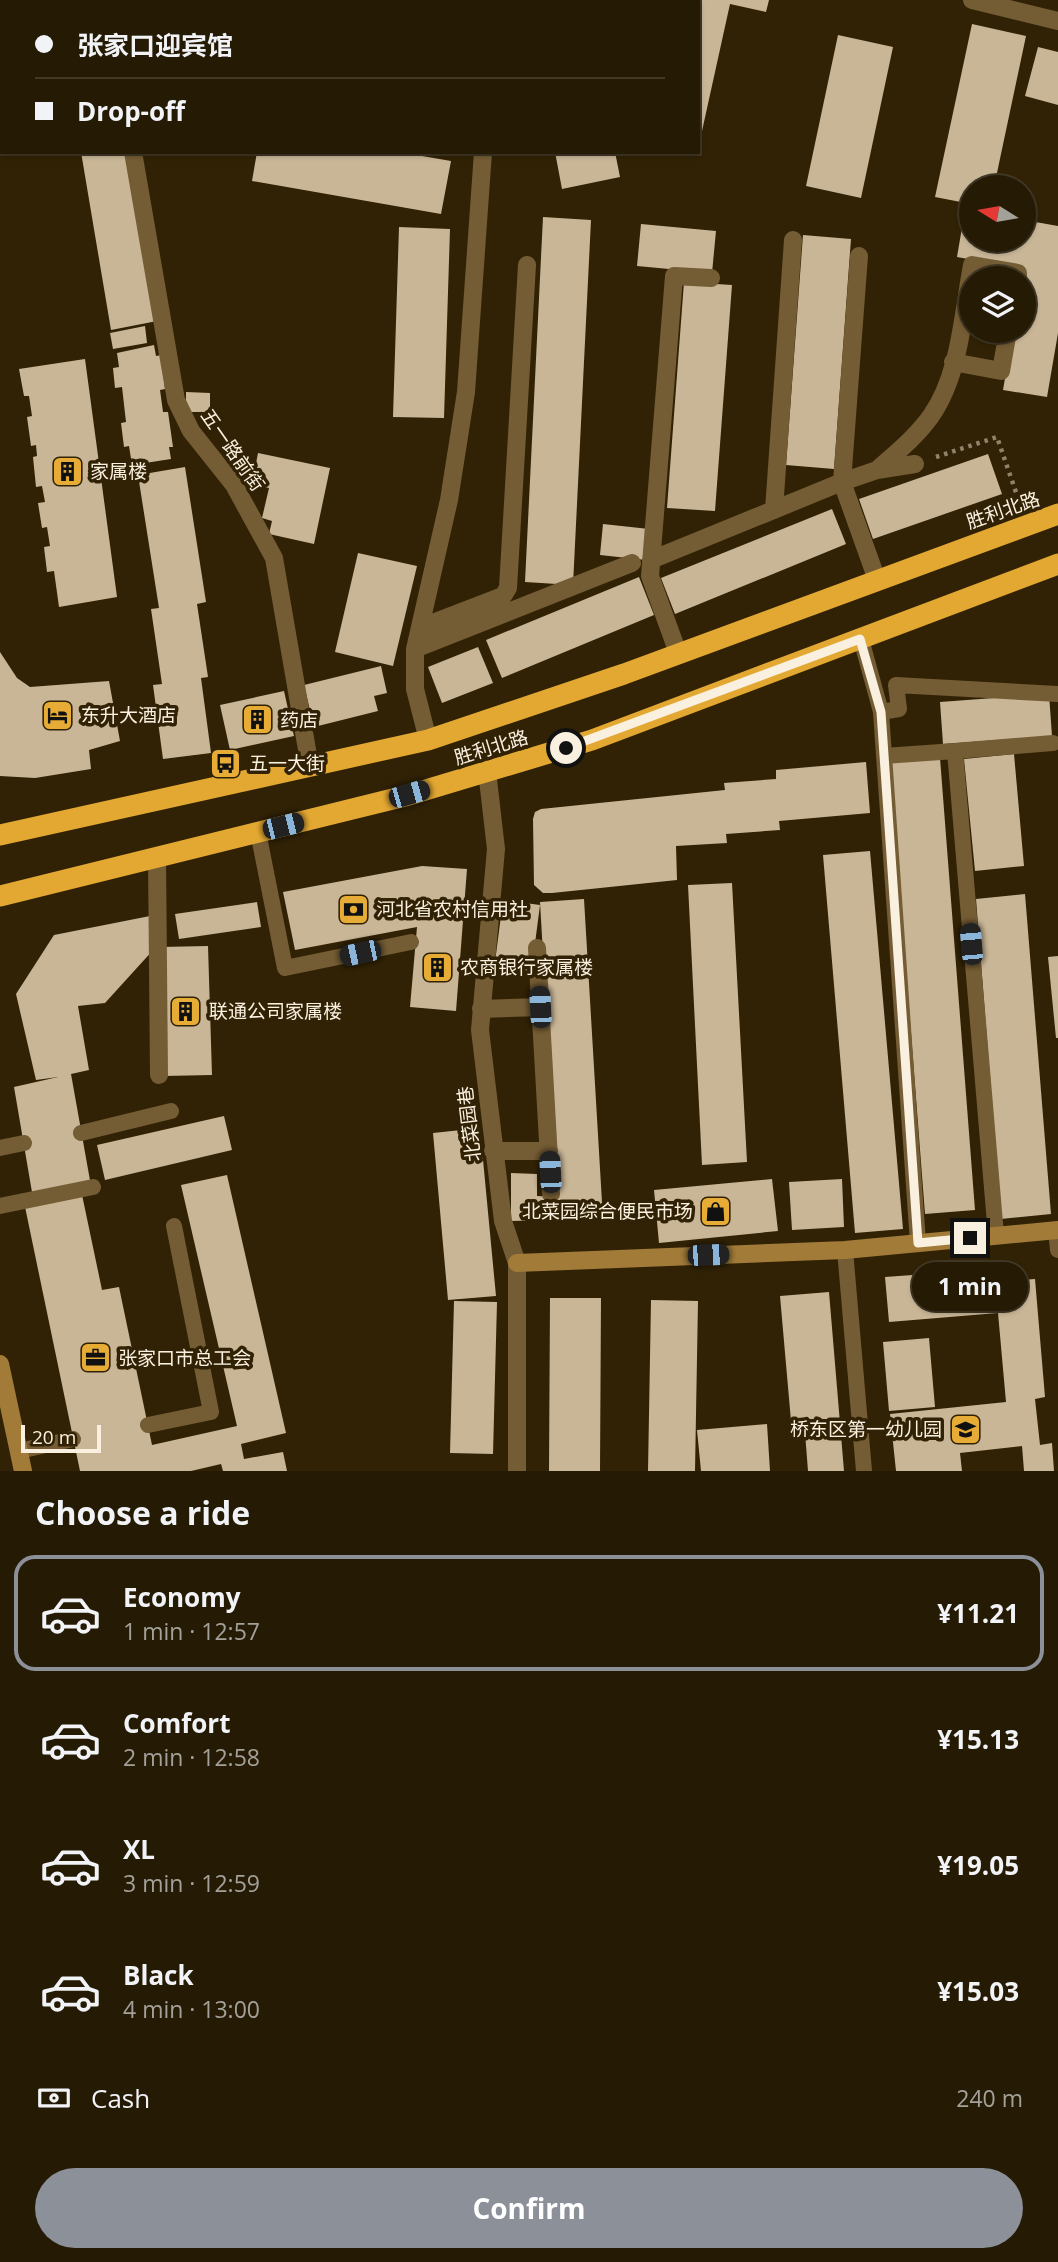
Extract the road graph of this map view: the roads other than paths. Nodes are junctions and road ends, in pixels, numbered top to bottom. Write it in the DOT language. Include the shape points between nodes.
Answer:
graph roads {
  1 [pos="972,0"];
  2 [pos="1058,21"];
  3 [pos="133,154"];
  4 [pos="483,154"];
  5 [pos="793,240"];
  6 [pos="859,256"];
  7 [pos="527,265"];
  8 [pos="711,278"];
  9 [pos="959,331"];
  10 [pos="1006,343"];
  11 [pos="953,362"];
  12 [pos="915,464"];
  13 [pos="877,470"];
  14 [pos="842,482"];
  15 [pos="774,510"];
  16 [pos="1058,514"];
  17 [pos="651,560"];
  18 [pos="632,563"];
  19 [pos="1058,564"];
  20 [pos="877,580"];
  21 [pos="420,628"];
  22 [pos="860,639"];
  23 [pos="415,649"];
  24 [pos="678,653"];
  25 [pos="1058,694"];
  26 [pos="881,712"];
  27 [pos="428,740"];
  28 [pos="1053,743"];
  29 [pos="955,751"];
  30 [pos="884,756"];
  31 [pos="310,767"];
  32 [pos="487,771"];
  33 [pos="258,832"];
  34 [pos="0,835"];
  35 [pos="157,857"];
  36 [pos="0,896"];
  37 [pos="411,943"];
  38 [pos="537,948"];
  39 [pos="540,1007"];
  40 [pos="481,1009"];
  41 [pos="159,1075"];
  42 [pos="171,1111"];
  43 [pos="81,1133"];
  44 [pos="24,1143"];
  45 [pos="0,1148"];
  46 [pos="493,1151"];
  47 [pos="549,1151"];
  48 [pos="93,1187"];
  49 [pos="551,1194"];
  50 [pos="0,1206"];
  51 [pos="174,1226"];
  52 [pos="1057,1230"];
  53 [pos="996,1235"];
  54 [pos="918,1243"];
  55 [pos="845,1250"];
  56 [pos="1058,1250"];
  57 [pos="517,1263"];
  58 [pos="0,1364"];
  59 [pos="148,1425"];
  60 [pos="73,1439"];
  61 [pos="19,1451"];
  62 [pos="23,1471"];
  63 [pos="517,1471"];
  64 [pos="864,1471"];
  1 -- 2 [label="street"];
  3 -- 31 [label="street, 五一路前街" via="176,400 191,431 234,485 274,558"];
  4 -- 21 [label="street" via="466,392 449,500"];
  5 -- 15 [label="street"];
  6 -- 14 [label="street"];
  7 -- 21 [label="street" via="508,589 503,596"];
  8 -- 17 [label="street" via="674,276"];
  9 -- 11 [label="street"];
  10 -- 11 [label="street" via="1001,371"];
  11 -- 13 [label="street" via="932,415 914,438"];
  12 -- 13 [label="street"];
  13 -- 14 [label="street"];
  14 -- 15 [label="street"];
  14 -- 20 [label="street"];
  15 -- 17 [label="street"];
  16 -- 20 [label="highway, 胜利北路"];
  17 -- 24 [label="street" via="650,576"];
  18 -- 23 [label="street"];
  19 -- 22 [label="highway, 胜利北路"];
  20 -- 24 [label="highway, 胜利北路"];
  21 -- 23 [label="street"];
  22 -- 26 [label="lane"];
  22 -- 32 [label="highway, 胜利北路" via="592,740"];
  23 -- 27 [label="street" via="415,689"];
  24 -- 27 [label="highway, 胜利北路"];
  25 -- 26 [label="lane" via="896,685 899,709"];
  26 -- 30 [label="lane"];
  27 -- 31 [label="highway, 胜利北路"];
  28 -- 29 [label="lane"];
  29 -- 30 [label="lane"];
  29 -- 53 [label="lane"];
  30 -- 54 [label="lane"];
  31 -- 34 [label="highway, 胜利北路"];
  32 -- 33 [label="highway, 胜利北路"];
  32 -- 40 [label="street, 北菜园巷" via="496,849"];
  33 -- 35 [label="highway, 胜利北路"];
  33 -- 37 [label="lane" via="285,968"];
  35 -- 36 [label="highway, 胜利北路"];
  35 -- 41 [label="street"];
  38 -- 39 [label="street"];
  39 -- 40 [label="street"];
  39 -- 47 [label="street"];
  40 -- 46 [label="street, 北菜园巷"];
  42 -- 43 [label="lane"];
  44 -- 45 [label="lane"];
  46 -- 47 [label="street"];
  46 -- 57 [label="street, 北菜园巷" via="503,1221"];
  47 -- 49 [label="street"];
  48 -- 50 [label="lane"];
  51 -- 59 [label="lane" via="211,1412"];
  52 -- 53 [label="street"];
  52 -- 56 [label="lane"];
  53 -- 54 [label="street"];
  54 -- 55 [label="street"];
  55 -- 57 [label="street"];
  55 -- 64 [label="lane"];
  57 -- 63 [label="street, 北菜园巷"];
  58 -- 61 [label="street"];
  60 -- 61 [label="lane"];
  61 -- 62 [label="street"];
}
